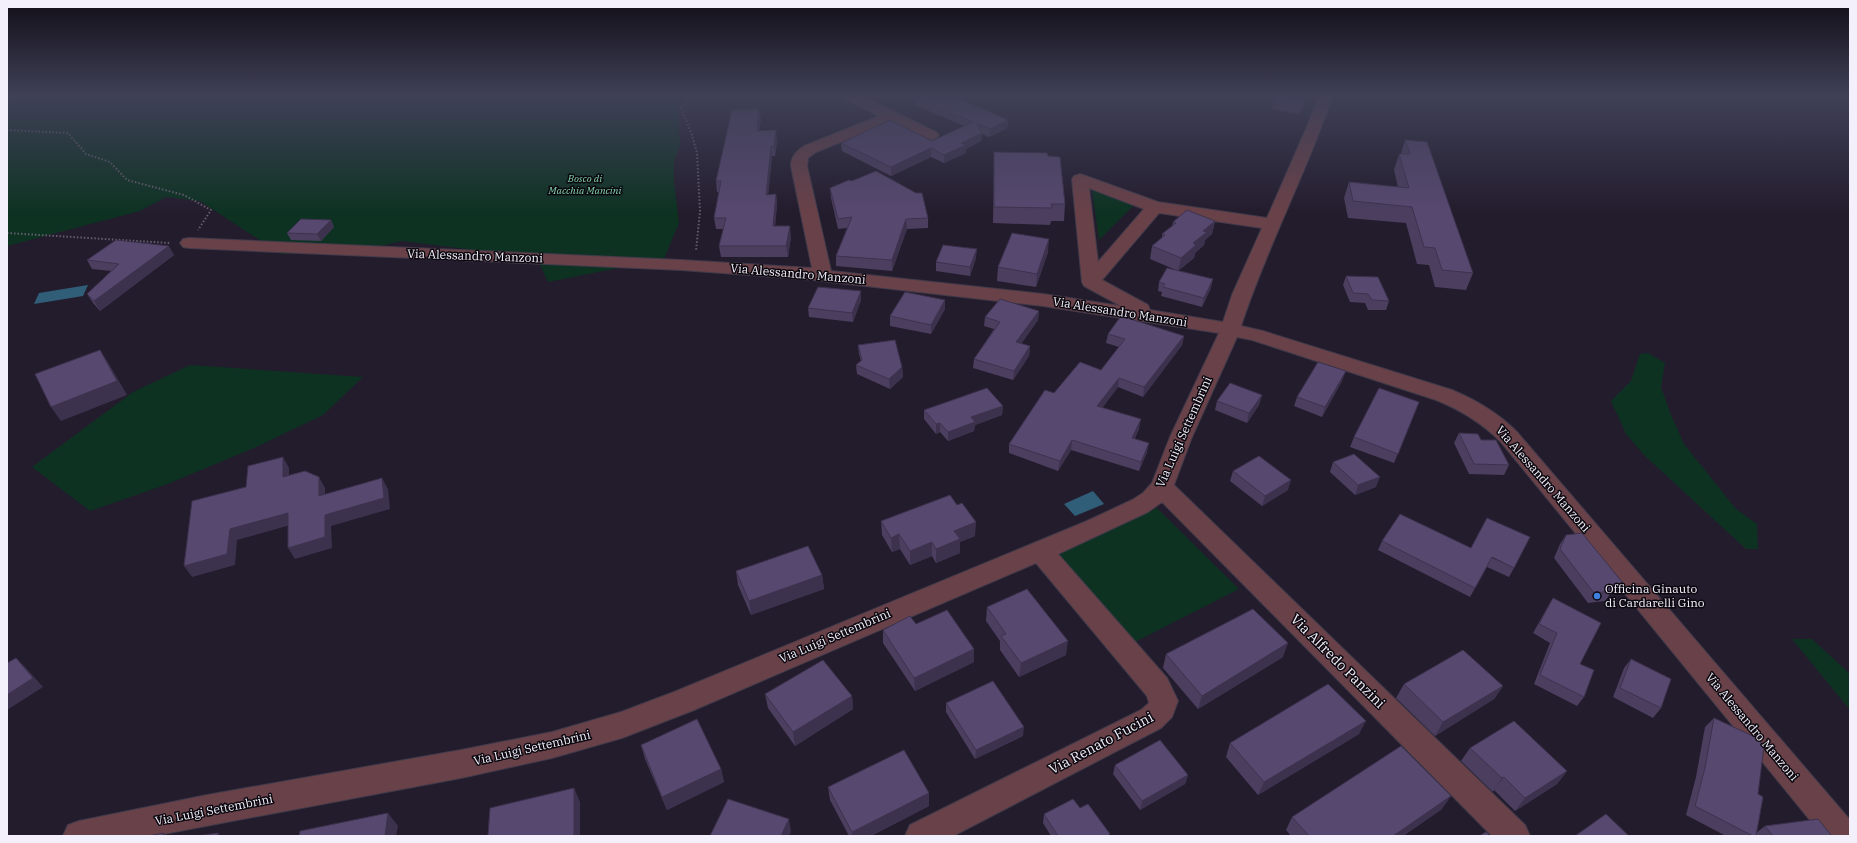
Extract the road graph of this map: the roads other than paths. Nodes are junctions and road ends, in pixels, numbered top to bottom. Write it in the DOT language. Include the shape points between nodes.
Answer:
graph roads {
  1 [pos="846,134"];
  2 [pos="1312,134"];
  3 [pos="1155,207"];
  4 [pos="1272,224"];
  5 [pos="189,243"];
  6 [pos="823,275"];
  7 [pos="1091,282"];
  8 [pos="1156,317"];
  9 [pos="1230,330"];
  10 [pos="1162,487"];
  11 [pos="1040,550"];
  12 [pos="80,836"];
  13 [pos="921,836"];
  14 [pos="1514,836"];
  15 [pos="1843,836"];
  1 -- 6 [label="street" via="810,149 799,159"];
  2 -- 4 [label="street, Via Luigi Settembrini"];
  3 -- 4 [label="street"];
  3 -- 7 [label="street"];
  3 -- 7 [label="street" via="1080,179"];
  4 -- 9 [label="street, Via Luigi Settembrini"];
  5 -- 6 [label="street, Via Alessandro Manzoni" via="696,266"];
  6 -- 8 [label="street, Via Alessandro Manzoni" via="1043,300"];
  7 -- 8 [label="street"];
  8 -- 9 [label="street, Via Alessandro Manzoni"];
  9 -- 10 [label="street, Via Luigi Settembrini" via="1181,437"];
  9 -- 15 [label="street, Via Alessandro Manzoni" via="1278,341 1425,388 1466,404 1488,418 1515,444"];
  10 -- 11 [label="street, Via Luigi Settembrini" via="1151,499 1130,511"];
  10 -- 14 [label="street, Via Alfredo Panzini"];
  11 -- 12 [label="street, Via Luigi Settembrini" via="684,700 590,735 461,764"];
  11 -- 13 [label="street, Via Renato Fucini" via="1157,687 1164,706 1150,719"];
}
